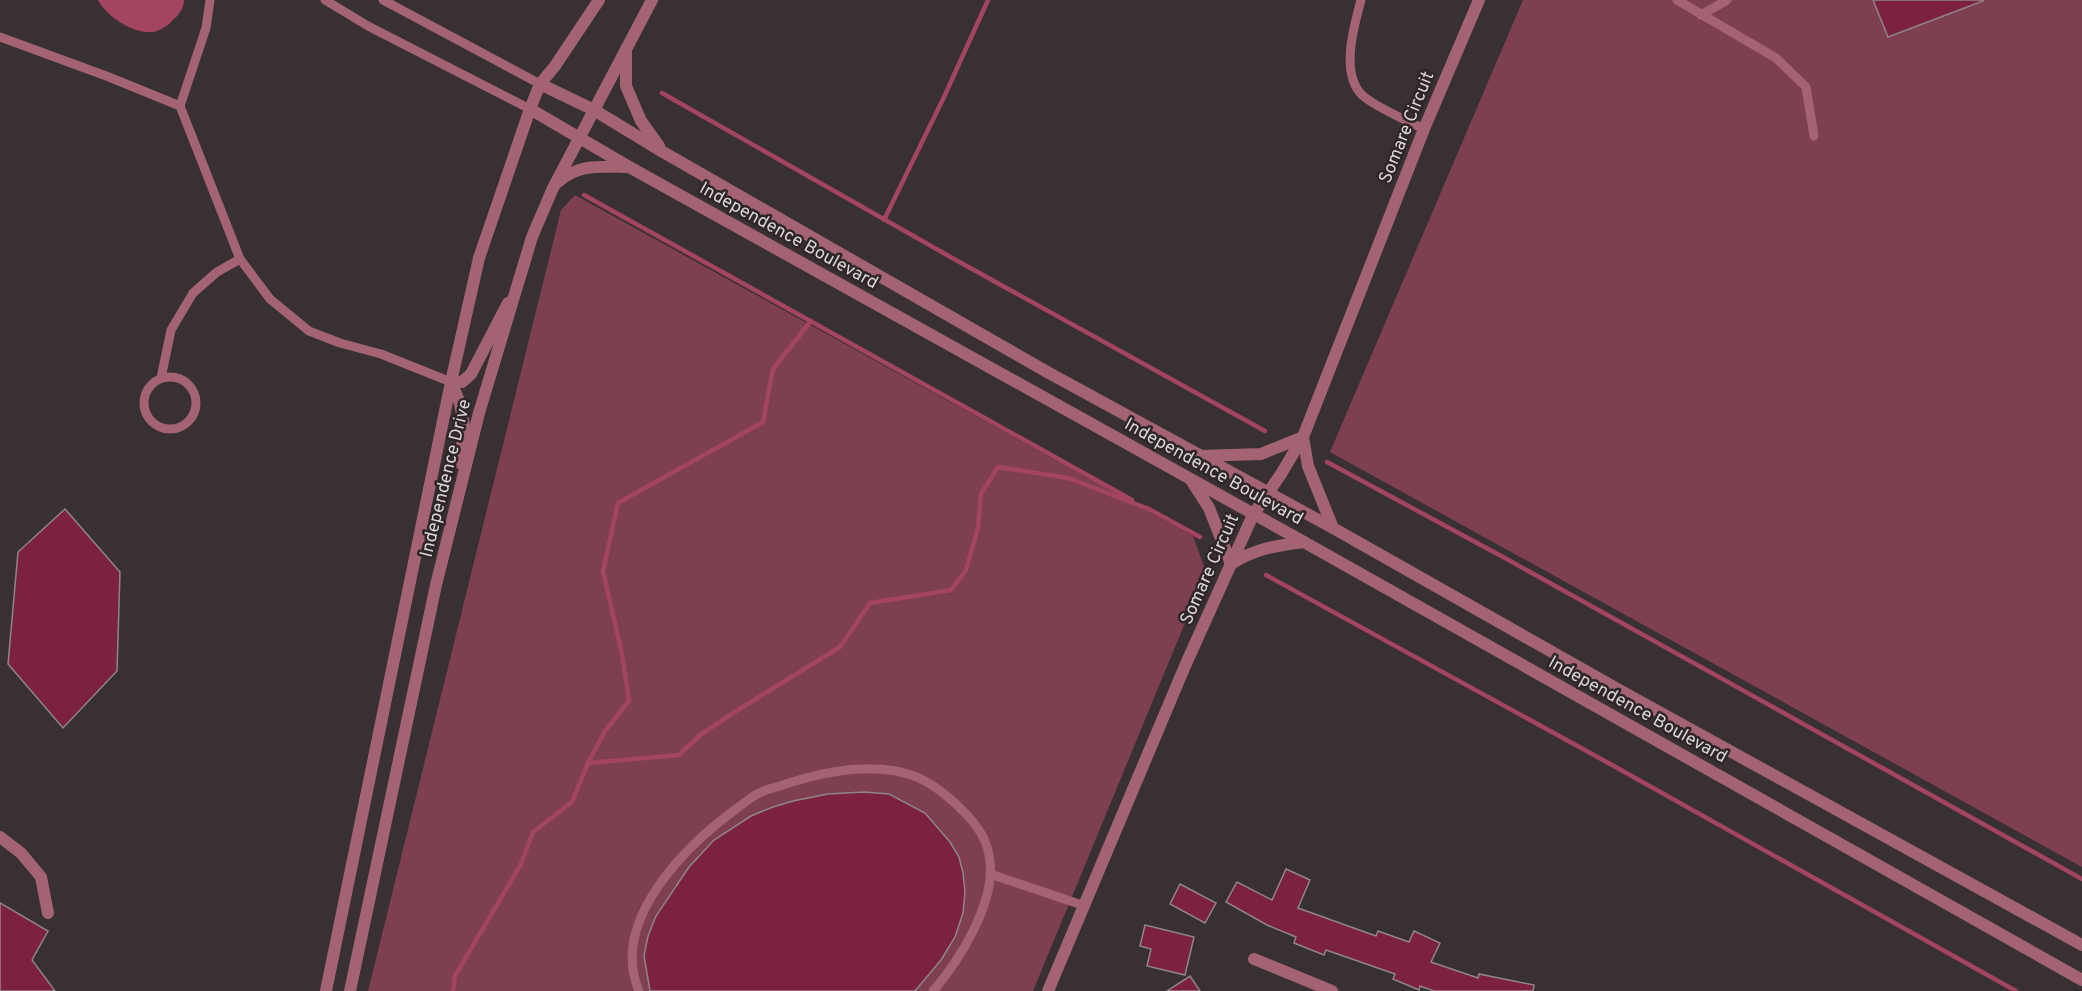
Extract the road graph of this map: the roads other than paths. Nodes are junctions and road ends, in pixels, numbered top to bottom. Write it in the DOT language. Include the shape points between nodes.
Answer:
graph roads {
  1 [pos="210,0"];
  2 [pos="325,0"];
  3 [pos="383,0"];
  4 [pos="599,0"];
  5 [pos="652,0"];
  6 [pos="1361,0"];
  7 [pos="1479,0"];
  8 [pos="1677,0"];
  9 [pos="1727,0"];
  10 [pos="1701,15"];
  11 [pos="0,37"];
  12 [pos="626,48"];
  13 [pos="540,84"];
  14 [pos="180,106"];
  15 [pos="530,109"];
  16 [pos="594,110"];
  17 [pos="1424,129"];
  18 [pos="1814,136"];
  19 [pos="581,137"];
  20 [pos="663,152"];
  21 [pos="630,168"];
  22 [pos="553,188"];
  23 [pos="240,259"];
  24 [pos="519,284"];
  25 [pos="161,378"];
  26 [pos="451,382"];
  27 [pos="1303,437"];
  28 [pos="1200,456"];
  29 [pos="462,478"];
  30 [pos="1191,479"];
  31 [pos="1267,494"];
  32 [pos="1253,514"];
  33 [pos="1333,528"];
  34 [pos="1304,542"];
  35 [pos="1231,564"];
  36 [pos="0,837"];
  37 [pos="990,874"];
  38 [pos="1085,906"];
  39 [pos="48,913"];
  40 [pos="2082,945"];
  41 [pos="1254,959"];
  42 [pos="2082,980"];
  43 [pos="327,991"];
  44 [pos="350,991"];
  45 [pos="639,991"];
  46 [pos="933,991"];
  47 [pos="1048,991"];
  48 [pos="1332,991"];
  1 -- 14 [label="lane" via="206,28"];
  2 -- 15 [label="lane, Independence Boulevard"];
  3 -- 13 [label="lane, Independence Boulevard"];
  4 -- 13 [label="street, Independence Drive"];
  5 -- 12 [label="street, Independence Drive"];
  6 -- 17 [label="lane" via="1350,62 1354,83 1362,95"];
  7 -- 17 [label="street, Somare Circuit"];
  8 -- 10 [label="lane"];
  9 -- 10 [label="lane"];
  10 -- 18 [label="lane" via="1776,58 1806,87"];
  11 -- 14 [label="lane"];
  12 -- 16 [label="street, Independence Drive"];
  12 -- 20 [label="street" via="626,86 641,121"];
  13 -- 15 [label="street, Independence Drive"];
  13 -- 16 [label="street, Independence Boulevard"];
  14 -- 23 [label="lane"];
  15 -- 19 [label="street, Independence Boulevard"];
  15 -- 26 [label="street, Independence Drive" via="479,258"];
  16 -- 19 [label="street, Independence Drive"];
  16 -- 20 [label="street, Independence Boulevard"];
  17 -- 27 [label="street, Somare Circuit"];
  19 -- 21 [label="street, Independence Boulevard"];
  19 -- 22 [label="street, Independence Drive"];
  20 -- 28 [label="street, Independence Boulevard"];
  21 -- 22 [label="street" via="586,167 568,173"];
  21 -- 30 [label="street, Independence Boulevard"];
  22 -- 24 [label="street, Independence Drive" via="532,237"];
  23 -- 25 [label="lane" via="193,292 171,330"];
  23 -- 26 [label="lane" via="270,299 309,330"];
  24 -- 26 [label="street" via="471,374 462,382"];
  24 -- 29 [label="street, Independence Drive"];
  25 -- 25 [label="lane" via="177,377 195,394 191,418 177,428 159,427 146,415 143,397 153,382"];
  26 -- 29 [label="street" via="464,426"];
  26 -- 43 [label="street, Independence Drive"];
  27 -- 28 [label="street" via="1261,454"];
  27 -- 31 [label="street, Somare Circuit"];
  27 -- 33 [label="street" via="1308,465"];
  28 -- 31 [label="street, Independence Boulevard"];
  29 -- 44 [label="street, Independence Drive"];
  30 -- 32 [label="street, Independence Boulevard"];
  30 -- 35 [label="street" via="1209,508"];
  31 -- 32 [label="street, Somare Circuit"];
  31 -- 33 [label="street, Independence Boulevard"];
  32 -- 34 [label="street, Independence Boulevard"];
  32 -- 35 [label="street, Somare Circuit"];
  33 -- 40 [label="street, Independence Boulevard"];
  34 -- 35 [label="street" via="1250,552"];
  34 -- 42 [label="street, Independence Boulevard"];
  35 -- 38 [label="street, Somare Circuit"];
  36 -- 39 [label="street" via="21,853 41,877"];
  37 -- 38 [label="lane"];
  37 -- 45 [label="lane" via="984,839 970,817 950,797 914,776 887,770 849,770 807,777 758,793 675,862 646,904 634,937 633,976"];
  37 -- 46 [label="lane" via="979,919 959,957"];
  38 -- 47 [label="street, Somare Circuit"];
  41 -- 48 [label="street"];
}
